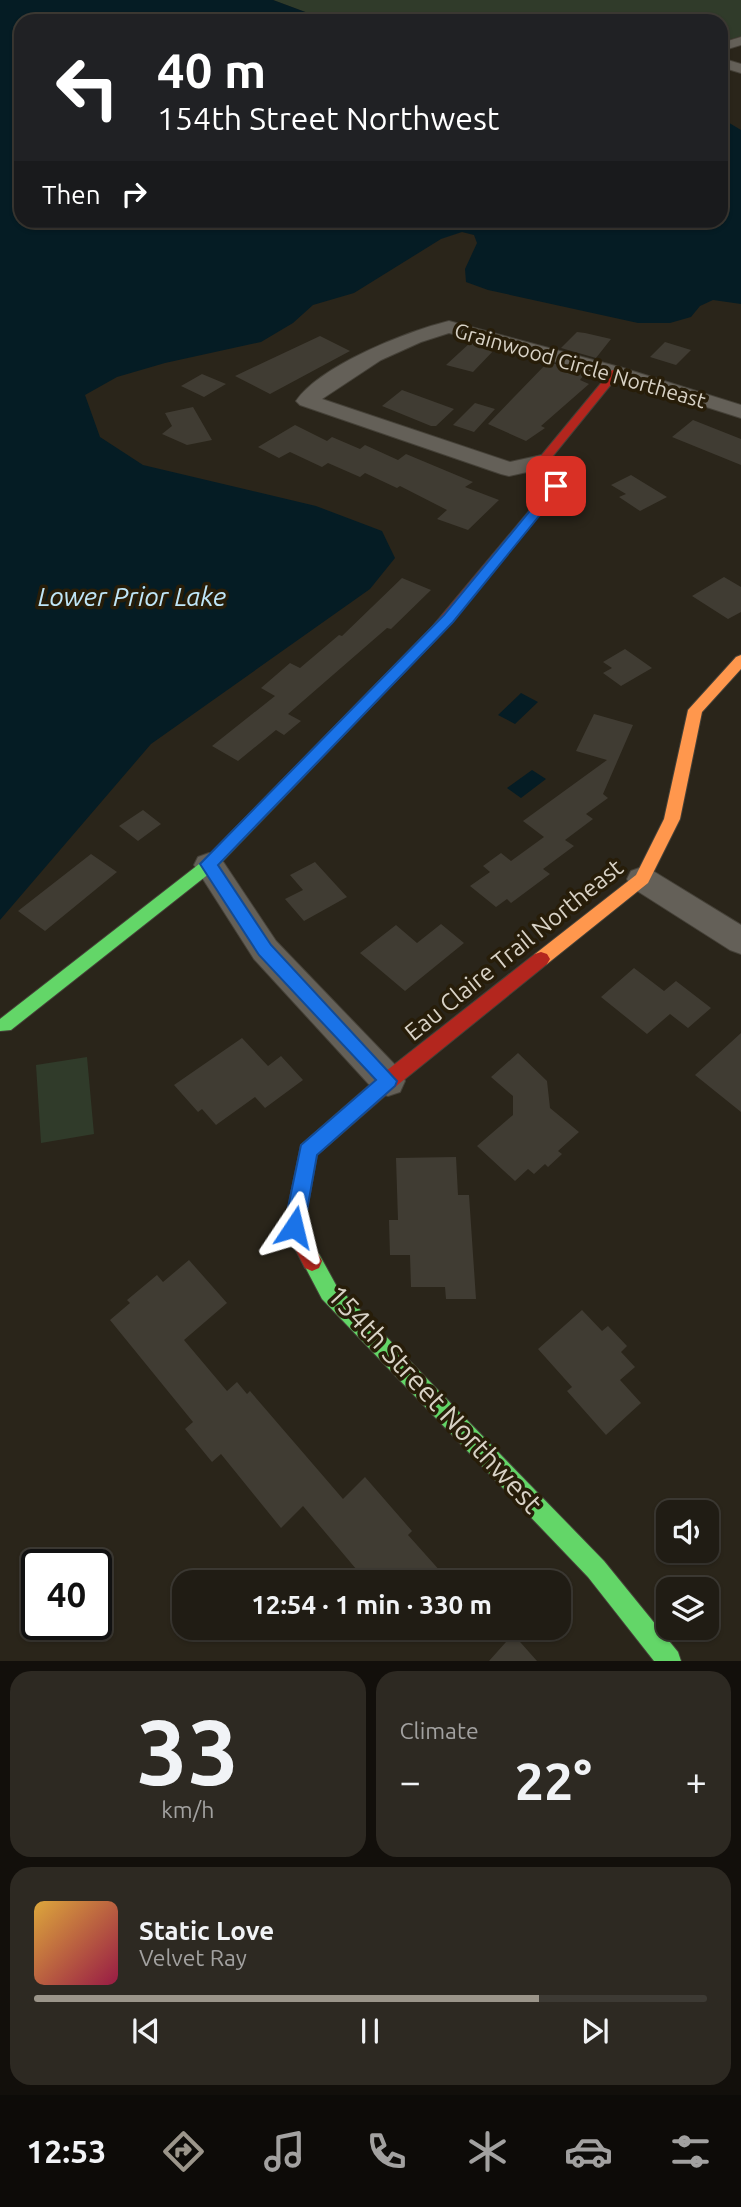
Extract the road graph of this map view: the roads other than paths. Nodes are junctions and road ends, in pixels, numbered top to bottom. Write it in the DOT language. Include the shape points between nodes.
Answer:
graph roads {
  1 [pos="616,372"];
  2 [pos="741,412"];
  3 [pos="542,462"];
  4 [pos="741,660"];
  5 [pos="209,864"];
  6 [pos="642,880"];
  7 [pos="741,941"];
  8 [pos="5,1025"];
  9 [pos="388,1081"];
  10 [pos="669,1661"];
  1 -- 2 [label="street, Grainwood Circle Northeast"];
  1 -- 3 [label="street"];
  1 -- 3 [label="street, Grainwood Circle Northeast" via="449,327 426,331 324,385 307,401 509,469"];
  3 -- 5 [label="street" via="556,486 448,618"];
  4 -- 6 [label="street, Eau Claire Trail Northeast" via="695,710 673,819"];
  5 -- 8 [label="street"];
  5 -- 9 [label="street" via="265,950"];
  6 -- 7 [label="street"];
  6 -- 9 [label="street, Eau Claire Trail Northeast"];
  9 -- 10 [label="street, 154th Street Northwest" via="308,1151 294,1227 330,1292 596,1569"];
}
